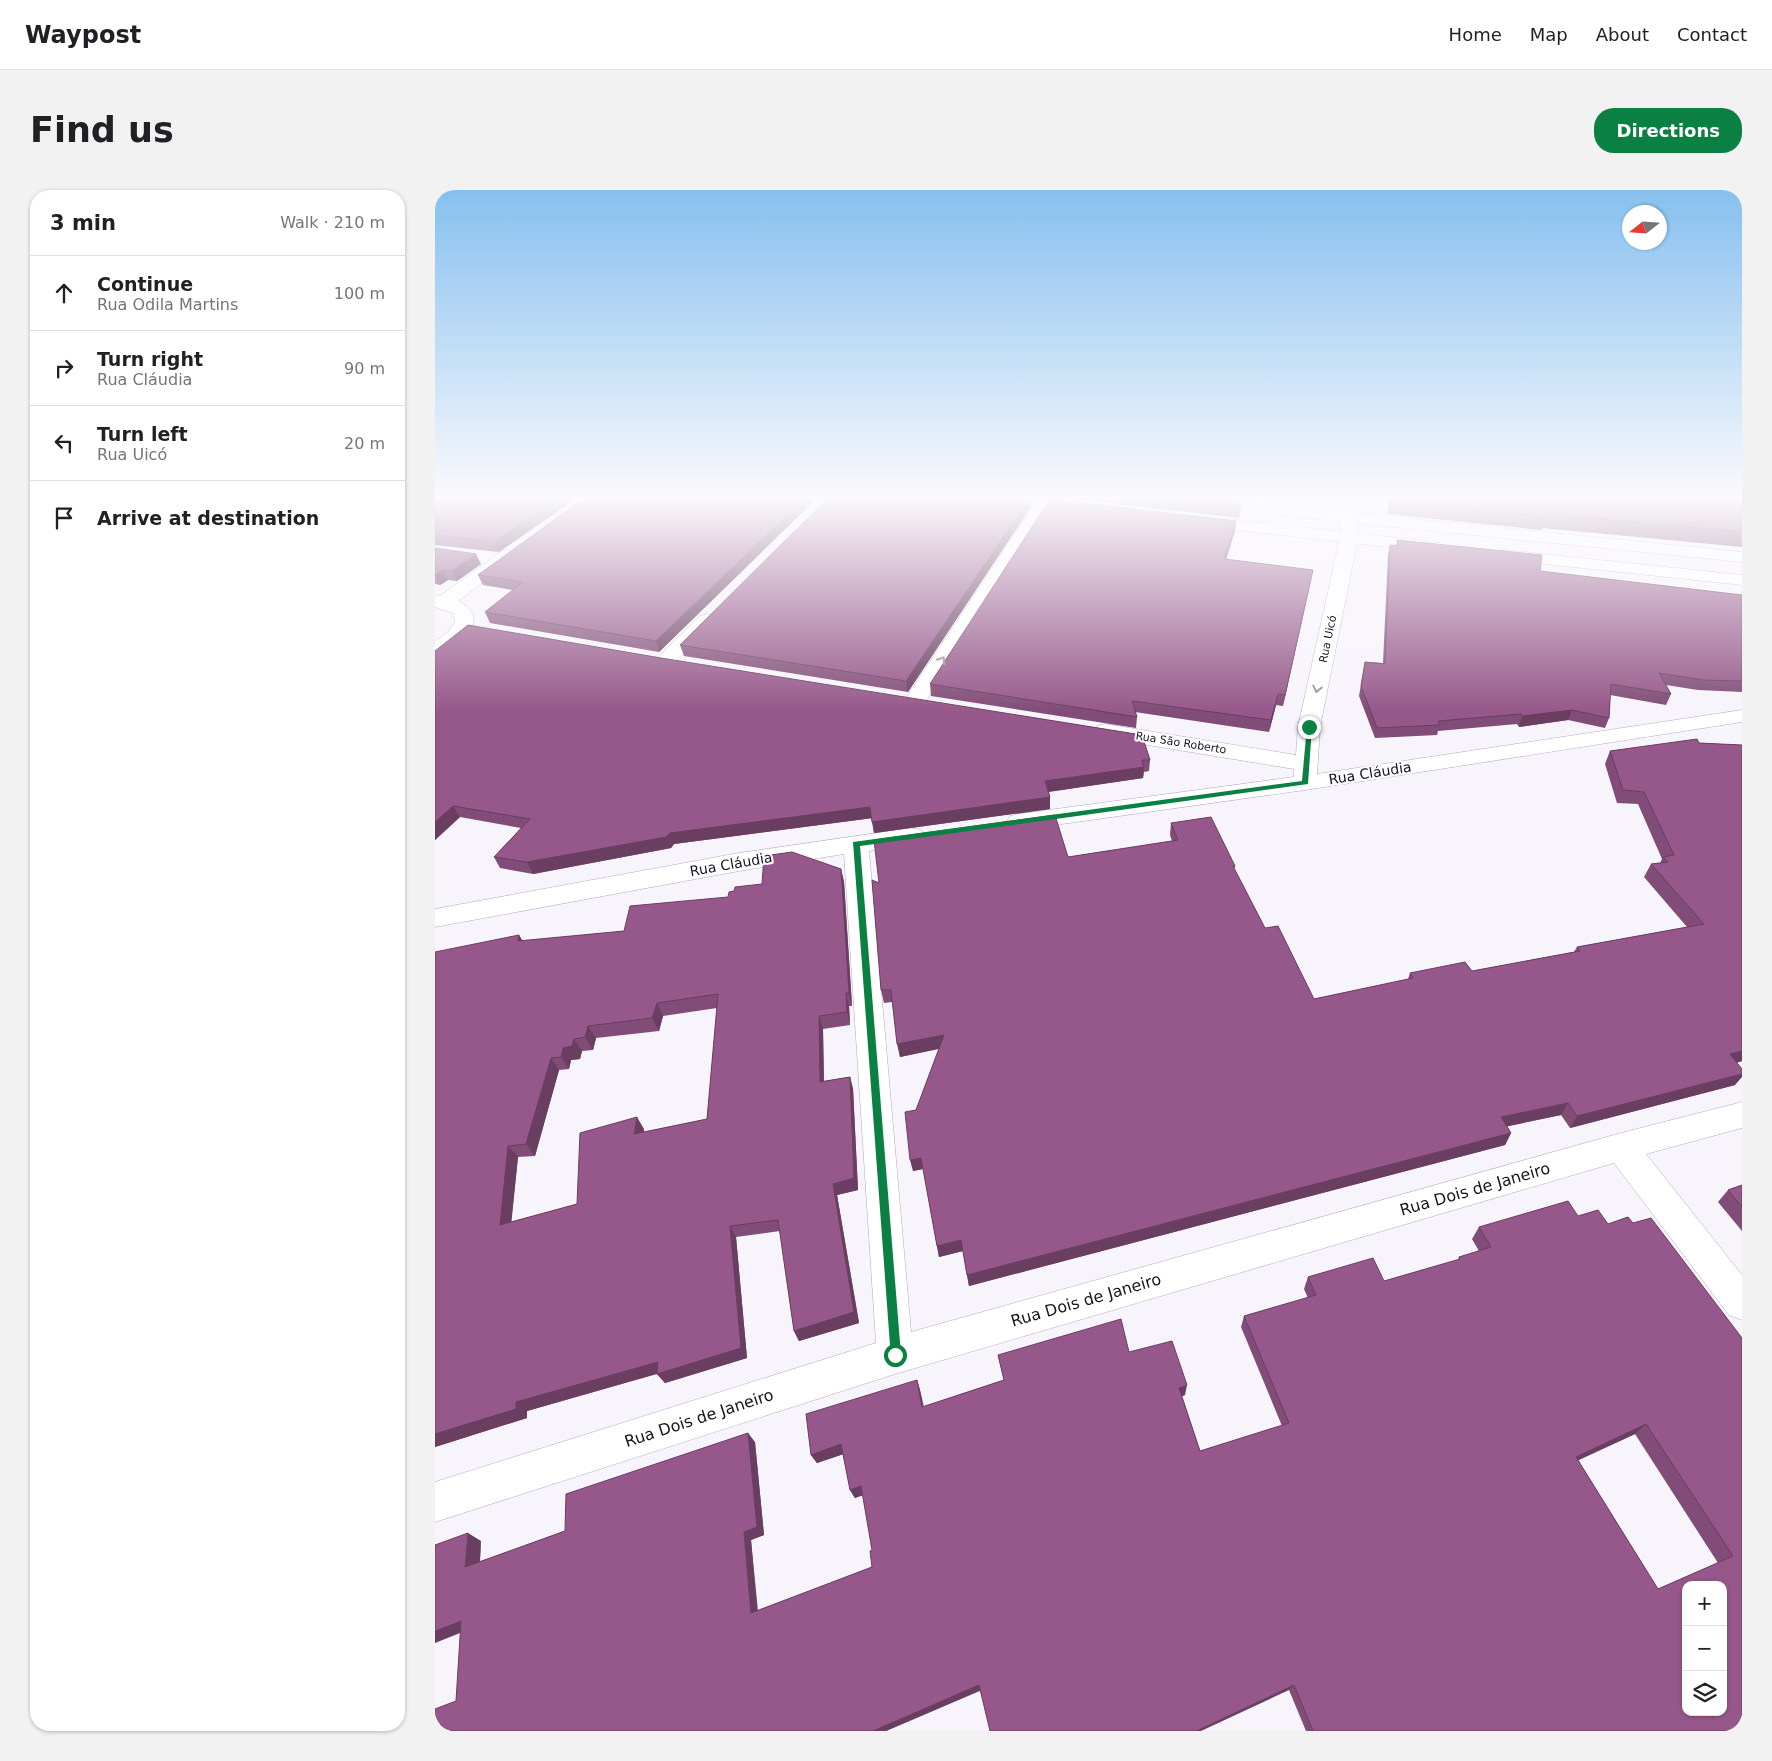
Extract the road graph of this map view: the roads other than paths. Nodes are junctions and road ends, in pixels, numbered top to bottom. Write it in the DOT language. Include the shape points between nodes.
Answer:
graph roads {
  1 [pos="488,569"];
  2 [pos="1001,569"];
  3 [pos="1342,569"];
  4 [pos="1637,569"];
  5 [pos="1742,580"];
  6 [pos="439,602"];
  7 [pos="720,606"];
  8 [pos="435,649"];
  9 [pos="665,661"];
  10 [pos="915,701"];
  11 [pos="1742,716"];
  12 [pos="1089,729"];
  13 [pos="1305,773"];
  14 [pos="993,825"];
  15 [pos="934,833"];
  16 [pos="856,844"];
  17 [pos="435,918"];
  18 [pos="1742,1115"];
  19 [pos="1621,1147"];
  20 [pos="1742,1303"];
  21 [pos="895,1355"];
  22 [pos="435,1502"];
  1 -- 6 [label="street"];
  10 -- 2 [label="street, one-way"];
  3 -- 13 [label="street, Rua Uicó, one-way" via="1309,727"];
  4 -- 5 [label="street"];
  6 -- 8 [label="street" via="463,611 474,628"];
  7 -- 9 [label="street"];
  11 -- 13 [label="street, Rua Cláudia"];
  12 -- 13 [label="street, Rua São Roberto"];
  13 -- 14 [label="street, Rua Cláudia"];
  15 -- 16 [label="street, Rua Cláudia"];
  16 -- 17 [label="street, Rua Cláudia" via="739,862"];
  16 -- 21 [label="street"];
  18 -- 19 [label="street, Rua Dois de Janeiro"];
  19 -- 20 [label="street"];
  19 -- 21 [label="street, Rua Dois de Janeiro"];
  21 -- 22 [label="street, Rua Dois de Janeiro"];
}
